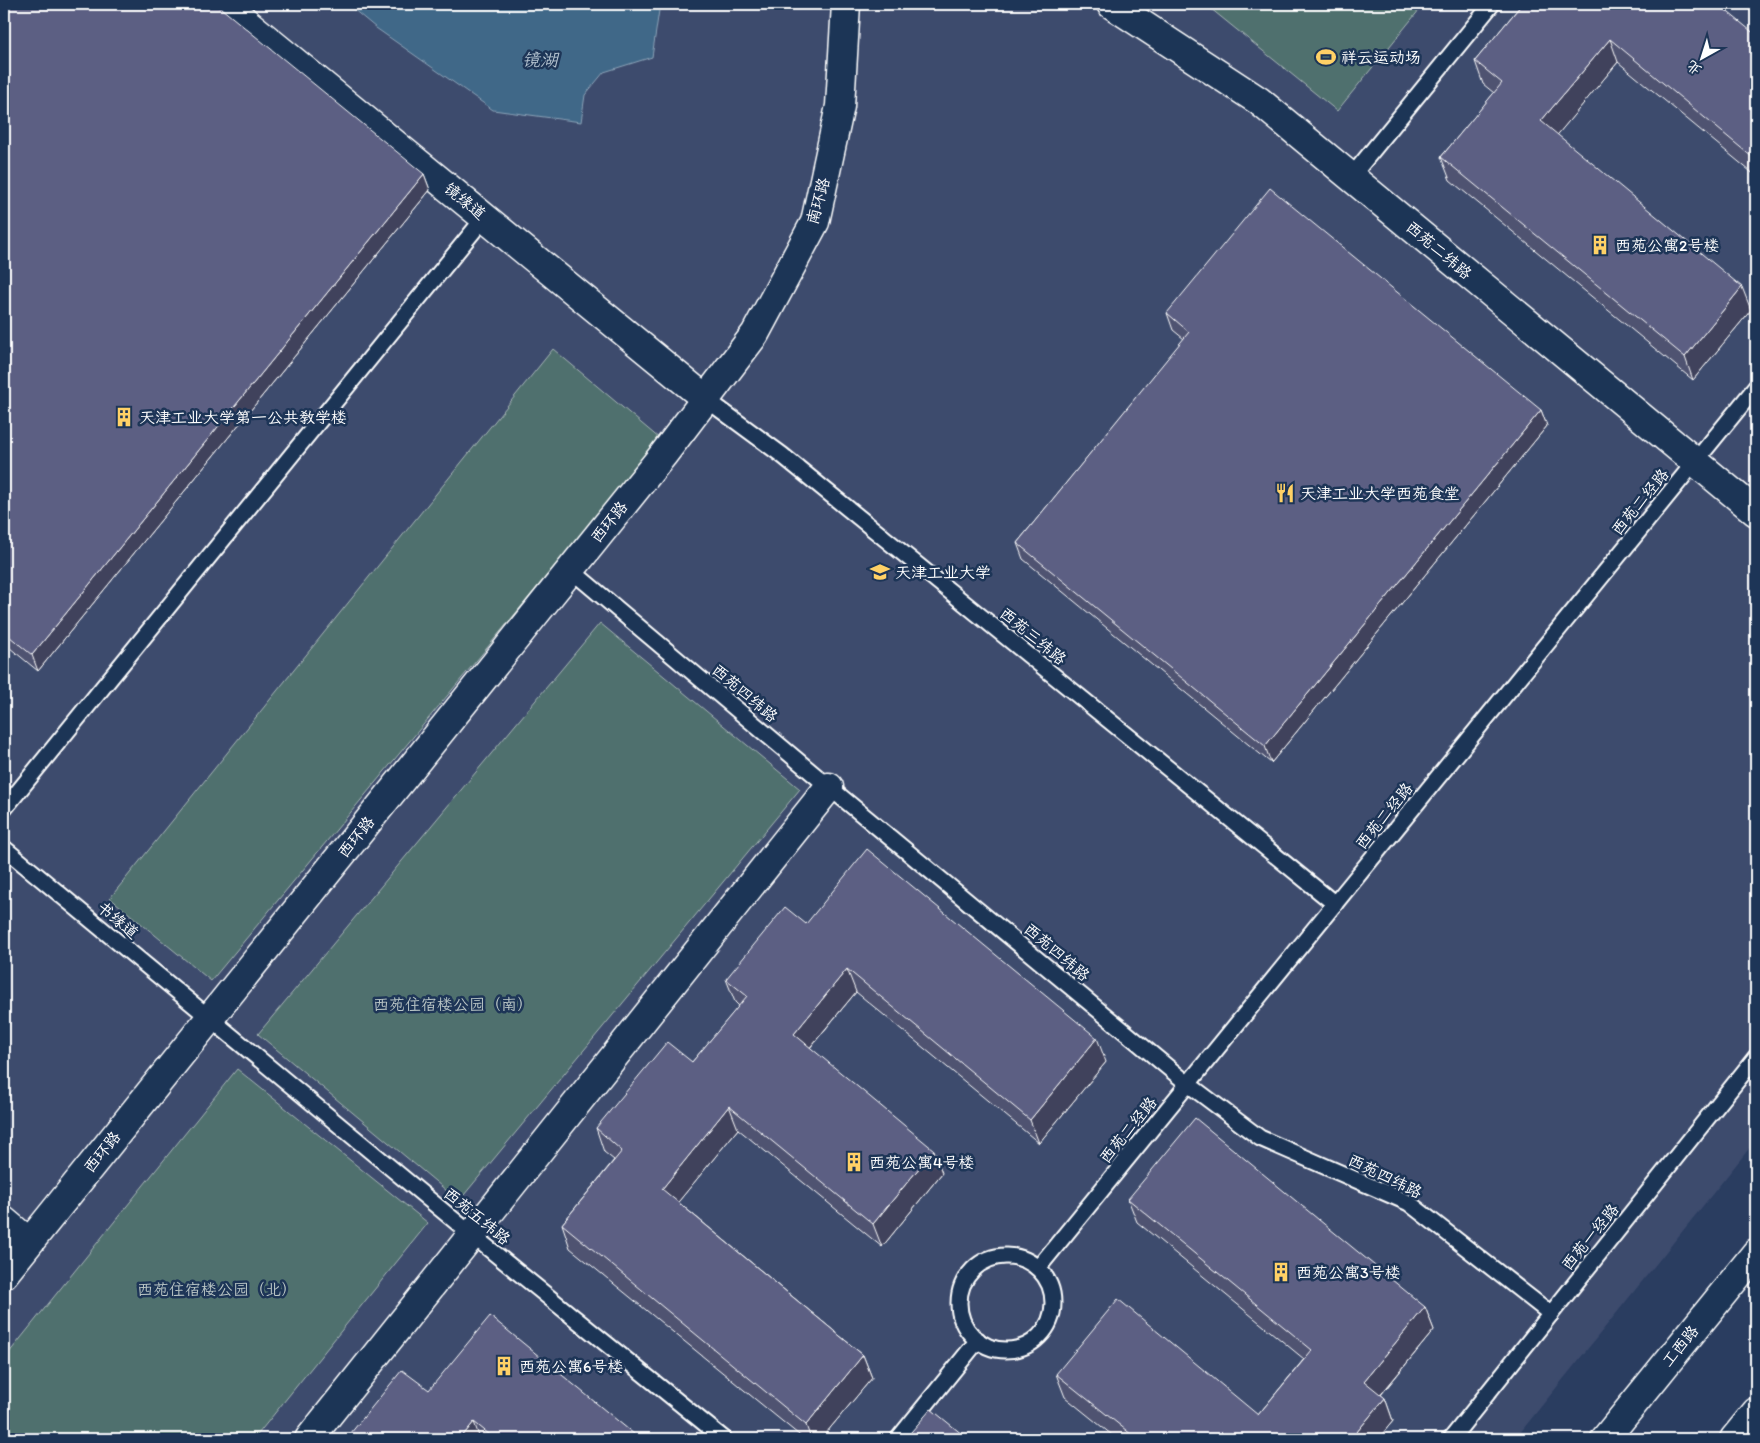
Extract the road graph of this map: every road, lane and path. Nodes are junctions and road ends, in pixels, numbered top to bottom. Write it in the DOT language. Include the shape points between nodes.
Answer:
graph roads {
  1 [pos="224,4"];
  2 [pos="846,4"];
  3 [pos="1111,4"];
  4 [pos="1492,4"];
  5 [pos="1351,176"];
  6 [pos="484,218"];
  7 [pos="1756,387"];
  8 [pos="706,399"];
  9 [pos="1696,462"];
  10 [pos="1756,512"];
  11 [pos="571,570"];
  12 [pos="829,787"];
  13 [pos="4,809"];
  14 [pos="4,848"];
  15 [pos="1335,904"];
  16 [pos="209,1018"];
  17 [pos="1756,1058"];
  18 [pos="1188,1084"];
  19 [pos="4,1221"];
  20 [pos="472,1235"];
  21 [pos="29,1242"];
  22 [pos="1756,1253"];
  23 [pos="1038,1268"];
  24 [pos="4,1274"];
  25 [pos="1551,1314"];
  26 [pos="978,1340"];
  27 [pos="1756,1412"];
  28 [pos="309,1439"];
  29 [pos="724,1439"];
  30 [pos="898,1439"];
  31 [pos="1451,1439"];
  32 [pos="1605,1439"];
  33 [pos="1734,1439"];
  1 -- 6 [label="street, 镜缘道"];
  2 -- 8 [label="street, 南环路" via="840,106 815,222 754,334"];
  3 -- 5 [label="street, 西苑二纬路" via="1259,101"];
  4 -- 5 [label="lane"];
  5 -- 9 [label="street, 西苑二纬路"];
  6 -- 8 [label="street, 镜缘道"];
  6 -- 13 [label="lane"];
  7 -- 9 [label="lane, 西苑二经路"];
  8 -- 11 [label="street, 西环路"];
  8 -- 15 [label="lane, 西苑三纬路" via="782,455"];
  9 -- 10 [label="street, 西苑二纬路"];
  9 -- 15 [label="lane, 西苑二经路"];
  11 -- 12 [label="lane, 西苑四纬路"];
  11 -- 16 [label="street, 西环路"];
  12 -- 18 [label="lane, 西苑四纬路"];
  12 -- 20 [label="street"];
  14 -- 16 [label="lane, 书缘道"];
  15 -- 18 [label="lane, 西苑二经路"];
  16 -- 20 [label="lane, 西苑五纬路"];
  16 -- 21 [label="street, 西环路"];
  17 -- 25 [label="lane, 西苑一经路"];
  18 -- 23 [label="lane, 西苑二经路"];
  18 -- 25 [label="lane, 西苑四纬路" via="1260,1138 1408,1203"];
  19 -- 21 [label="street"];
  20 -- 28 [label="street"];
  20 -- 29 [label="lane, 西苑五纬路"];
  21 -- 24 [label="street, 西环路"];
  22 -- 32 [label="street, 工西路"];
  23 -- 26 [label="lane" via="1053,1294 1053,1310 1039,1336 1012,1350 997,1349"];
  23 -- 26 [label="lane" via="1024,1259 993,1257 979,1263 968,1275 958,1304 962,1320"];
  25 -- 31 [label="lane, 西苑一经路"];
  26 -- 30 [label="lane"];
  27 -- 33 [label="street"];
}
